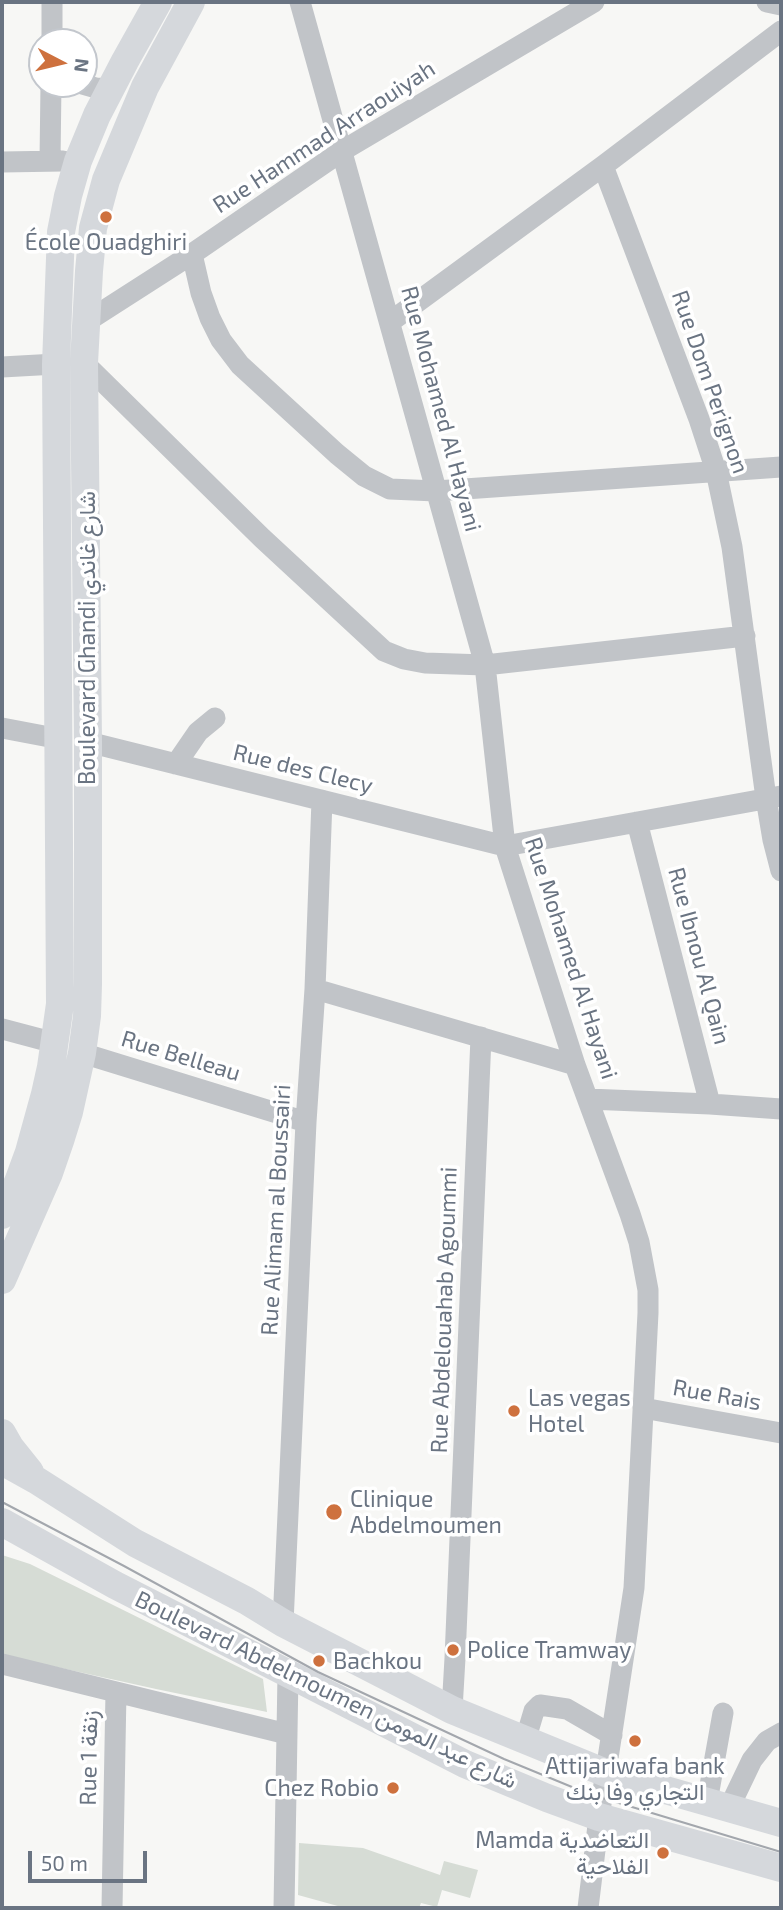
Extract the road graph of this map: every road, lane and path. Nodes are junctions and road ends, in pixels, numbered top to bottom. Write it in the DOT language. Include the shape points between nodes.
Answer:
graph roads {
  1 [pos="52,2"];
  2 [pos="158,2"];
  3 [pos="191,2"];
  4 [pos="300,2"];
  5 [pos="594,2"];
  6 [pos="767,2"];
  7 [pos="781,5"];
  8 [pos="52,28"];
  9 [pos="781,31"];
  10 [pos="98,88"];
  11 [pos="110,89"];
  12 [pos="53,98"];
  13 [pos="342,150"];
  14 [pos="64,161"];
  15 [pos="2,162"];
  16 [pos="603,166"];
  17 [pos="192,254"];
  18 [pos="86,322"];
  19 [pos="390,322"];
  20 [pos="84,363"];
  21 [pos="56,365"];
  22 [pos="2,367"];
  23 [pos="781,467"];
  24 [pos="716,471"];
  25 [pos="436,491"];
  26 [pos="745,636"];
  27 [pos="485,665"];
  28 [pos="215,718"];
  29 [pos="2,728"];
  30 [pos="60,738"];
  31 [pos="88,742"];
  32 [pos="176,764"];
  33 [pos="774,797"];
  34 [pos="322,800"];
  35 [pos="636,822"];
  36 [pos="505,846"];
  37 [pos="781,871"];
  38 [pos="314,989"];
  39 [pos="2,1029"];
  40 [pos="481,1037"];
  41 [pos="55,1044"];
  42 [pos="82,1054"];
  43 [pos="576,1065"];
  44 [pos="588,1099"];
  45 [pos="710,1104"];
  46 [pos="781,1110"];
  47 [pos="306,1122"];
  48 [pos="2,1215"];
  49 [pos="2,1280"];
  50 [pos="643,1408"];
  51 [pos="2,1433"];
  52 [pos="781,1433"];
  53 [pos="2,1461"];
  54 [pos="36,1480"];
  55 [pos="2,1522"];
  56 [pos="2,1536"];
  57 [pos="46,1547"];
  58 [pos="283,1623"];
  59 [pos="2,1664"];
  60 [pos="288,1674"];
  61 [pos="116,1692"];
  62 [pos="452,1710"];
  63 [pos="723,1713"];
  64 [pos="781,1733"];
  65 [pos="287,1734"];
  66 [pos="612,1735"];
  67 [pos="525,1741"];
  68 [pos="606,1773"];
  69 [pos="718,1805"];
  70 [pos="599,1817"];
  71 [pos="781,1823"];
  72 [pos="781,1868"];
  73 [pos="112,1908"];
  74 [pos="284,1908"];
  75 [pos="589,1908"];
  1 -- 8 [label="street"];
  2 -- 11 [label="main road, Boulevard Ghandi شارع غاندي"];
  3 -- 18 [label="main road, Boulevard Ghandi شارع غاندي" via="145,87 106,180 93,228"];
  4 -- 13 [label="street, Rue Mohamed Al Hayani"];
  5 -- 13 [label="street, Rue Hammad Arraouiyah"];
  6 -- 7 [label="street"];
  9 -- 16 [label="street"];
  10 -- 11 [label="street"];
  11 -- 14 [label="main road, Boulevard Ghandi شارع غاندي"];
  12 -- 14 [label="street"];
  13 -- 17 [label="street, Rue Hammad Arraouiyah"];
  13 -- 19 [label="street, Rue Mohamed Al Hayani"];
  14 -- 15 [label="street"];
  14 -- 21 [label="main road, Boulevard Ghandi شارع غاندي" via="68,196 61,232"];
  16 -- 19 [label="street"];
  16 -- 24 [label="street, Rue Dom Perignon"];
  17 -- 18 [label="street, Rue Hammad Arraouiyah"];
  17 -- 25 [label="street" via="210,318 240,365 364,476 390,489"];
  18 -- 20 [label="main road, Boulevard Ghandi شارع غاندي"];
  19 -- 25 [label="street, Rue Mohamed Al Hayani"];
  20 -- 27 [label="street" via="384,651 425,663"];
  20 -- 31 [label="main road, Boulevard Ghandi شارع غاندي"];
  21 -- 22 [label="street"];
  21 -- 30 [label="main road, Boulevard Ghandi شارع غاندي"];
  23 -- 24 [label="street"];
  24 -- 25 [label="street"];
  24 -- 26 [label="street, Rue Dom Perignon"];
  25 -- 27 [label="street, Rue Mohamed Al Hayani"];
  26 -- 27 [label="street"];
  26 -- 33 [label="street, Rue Dom Perignon"];
  27 -- 36 [label="street, Rue Mohamed Al Hayani"];
  28 -- 32 [label="street" via="198,732"];
  29 -- 30 [label="street"];
  30 -- 41 [label="main road, Boulevard Ghandi شارع غاندي" via="60,1004"];
  31 -- 32 [label="street, Rue des Clecy"];
  31 -- 42 [label="main road, Boulevard Ghandi شارع غاندي" via="88,984"];
  32 -- 34 [label="street, Rue des Clecy"];
  33 -- 35 [label="street"];
  33 -- 37 [label="street, Rue Dom Perignon" via="774,840"];
  34 -- 36 [label="street, Rue des Clecy"];
  34 -- 38 [label="street, Rue Alimam al Boussairi"];
  35 -- 36 [label="street"];
  35 -- 45 [label="street, Rue Ibnou Al Qain"];
  36 -- 43 [label="street, Rue Mohamed Al Hayani"];
  38 -- 40 [label="street"];
  38 -- 47 [label="street, Rue Alimam al Boussairi"];
  39 -- 41 [label="street"];
  40 -- 43 [label="street"];
  40 -- 62 [label="street, Rue Abdelouahab Agoummi"];
  41 -- 48 [label="main road, Boulevard Ghandi شارع غاندي" via="29,1152"];
  42 -- 47 [label="street, Rue Belleau"];
  42 -- 49 [label="main road, Boulevard Ghandi شارع غاندي" via="49,1173"];
  43 -- 44 [label="street, Rue Mohamed Al Hayani"];
  44 -- 45 [label="street"];
  44 -- 50 [label="street, Rue Mohamed Al Hayani" via="639,1242 648,1290"];
  45 -- 46 [label="street"];
  47 -- 58 [label="street, Rue Alimam al Boussairi"];
  50 -- 52 [label="street, Rue Rais"];
  50 -- 66 [label="street, Rue Mohamed Al Hayani" via="634,1588"];
  51 -- 54 [label="main road"];
  53 -- 54 [label="main road, Boulevard Abdelmoumen شارع عبد المومن"];
  54 -- 58 [label="main road, Boulevard Abdelmoumen شارع عبد المومن" via="135,1543"];
  55 -- 57 [label="main road, Boulevard Abdelmoumen شارع عبد المومن"];
  56 -- 57 [label="main road"];
  57 -- 60 [label="main road, Boulevard Abdelmoumen شارع عبد المومن"];
  58 -- 62 [label="main road, Boulevard Abdelmoumen شارع عبد المومن"];
  59 -- 61 [label="street"];
  60 -- 65 [label="street"];
  60 -- 70 [label="main road, Boulevard Abdelmoumen شارع عبد المومن" via="465,1764"];
  61 -- 65 [label="street"];
  61 -- 73 [label="street, Rue 1 زنقة"];
  62 -- 67 [label="main road, Boulevard Abdelmoumen شارع عبد المومن"];
  63 -- 69 [label="street"];
  64 -- 69 [label="street" via="767,1741"];
  65 -- 74 [label="street"];
  66 -- 67 [label="street" via="567,1709 540,1705"];
  66 -- 68 [label="street, Rue Mohamed Al Hayani"];
  67 -- 68 [label="main road, Boulevard Abdelmoumen شارع عبد المومن"];
  68 -- 69 [label="main road, Boulevard Abdelmoumen شارع عبد المومن"];
  68 -- 70 [label="street, Rue Mohamed Al Hayani"];
  69 -- 71 [label="main road, Boulevard Abdelmoumen شارع عبد المومن"];
  70 -- 72 [label="main road, Boulevard Abdelmoumen شارع عبد المومن"];
  70 -- 75 [label="street, Rue Mohamed Al Hayani"];
}
